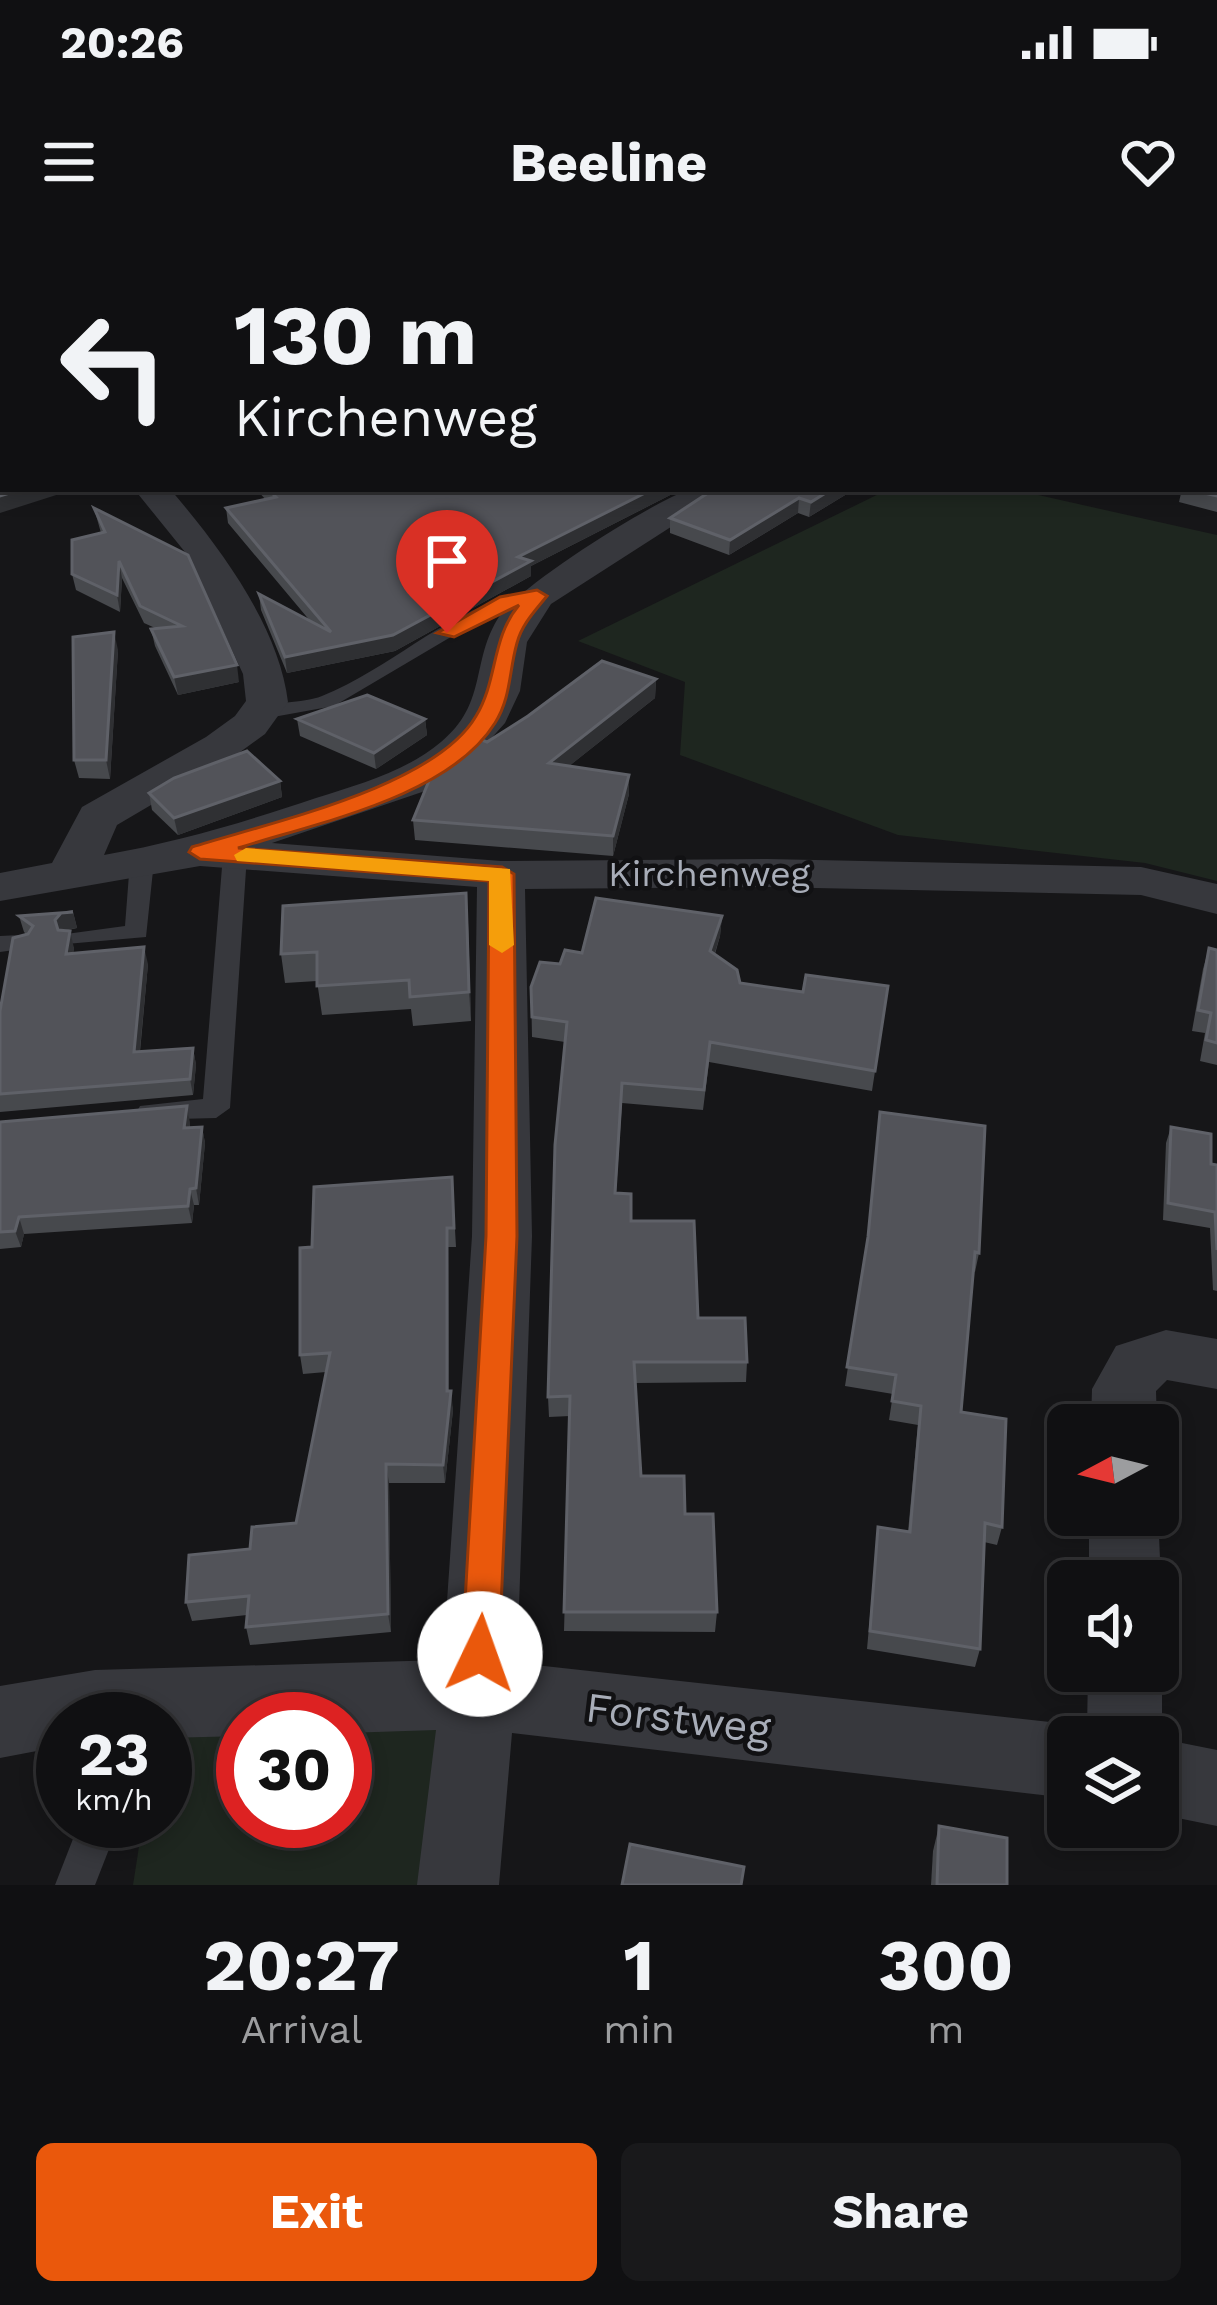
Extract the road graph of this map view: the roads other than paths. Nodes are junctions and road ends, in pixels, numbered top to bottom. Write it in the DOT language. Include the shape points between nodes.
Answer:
graph roads {
  1 [pos="154,492"];
  2 [pos="708,492"];
  3 [pos="537,596"];
  4 [pos="262,713"];
  5 [pos="218,854"];
  6 [pos="142,861"];
  7 [pos="73,872"];
  8 [pos="502,874"];
  9 [pos="0,887"];
  10 [pos="1217,899"];
  11 [pos="76,939"];
  12 [pos="129,1115"];
  13 [pos="1217,1364"];
  14 [pos="1124,1404"];
  15 [pos="478,1694"];
  16 [pos="192,1707"];
  17 [pos="36,1718"];
  18 [pos="0,1722"];
  19 [pos="1047,1759"];
  20 [pos="1179,1780"];
  21 [pos="1217,1788"];
  22 [pos="92,1848"];
  23 [pos="75,1885"];
  24 [pos="458,1885"];
  1 -- 4 [label="street" via="206,554 264,674"];
  2 -- 3 [label="street"];
  3 -- 4 [label="lane" via="476,615 346,694"];
  3 -- 5 [label="street" via="507,642 484,723 456,752 409,782"];
  4 -- 7 [label="street" via="98,817"];
  5 -- 6 [label="street"];
  5 -- 8 [label="street, Kirchenweg"];
  5 -- 12 [label="lane" via="216,1108"];
  6 -- 7 [label="street"];
  6 -- 11 [label="lane" via="137,932"];
  7 -- 9 [label="street"];
  8 -- 10 [label="street, Kirchenweg" via="1142,881"];
  8 -- 15 [label="street" via="502,1236"];
  13 -- 14 [label="street" via="1166,1354 1139,1364"];
  15 -- 16 [label="street, Forstweg"];
  15 -- 19 [label="street, Forstweg"];
  15 -- 24 [label="street"];
  17 -- 18 [label="street, Forstweg"];
  20 -- 21 [label="street"];
  22 -- 23 [label="lane"];
}
